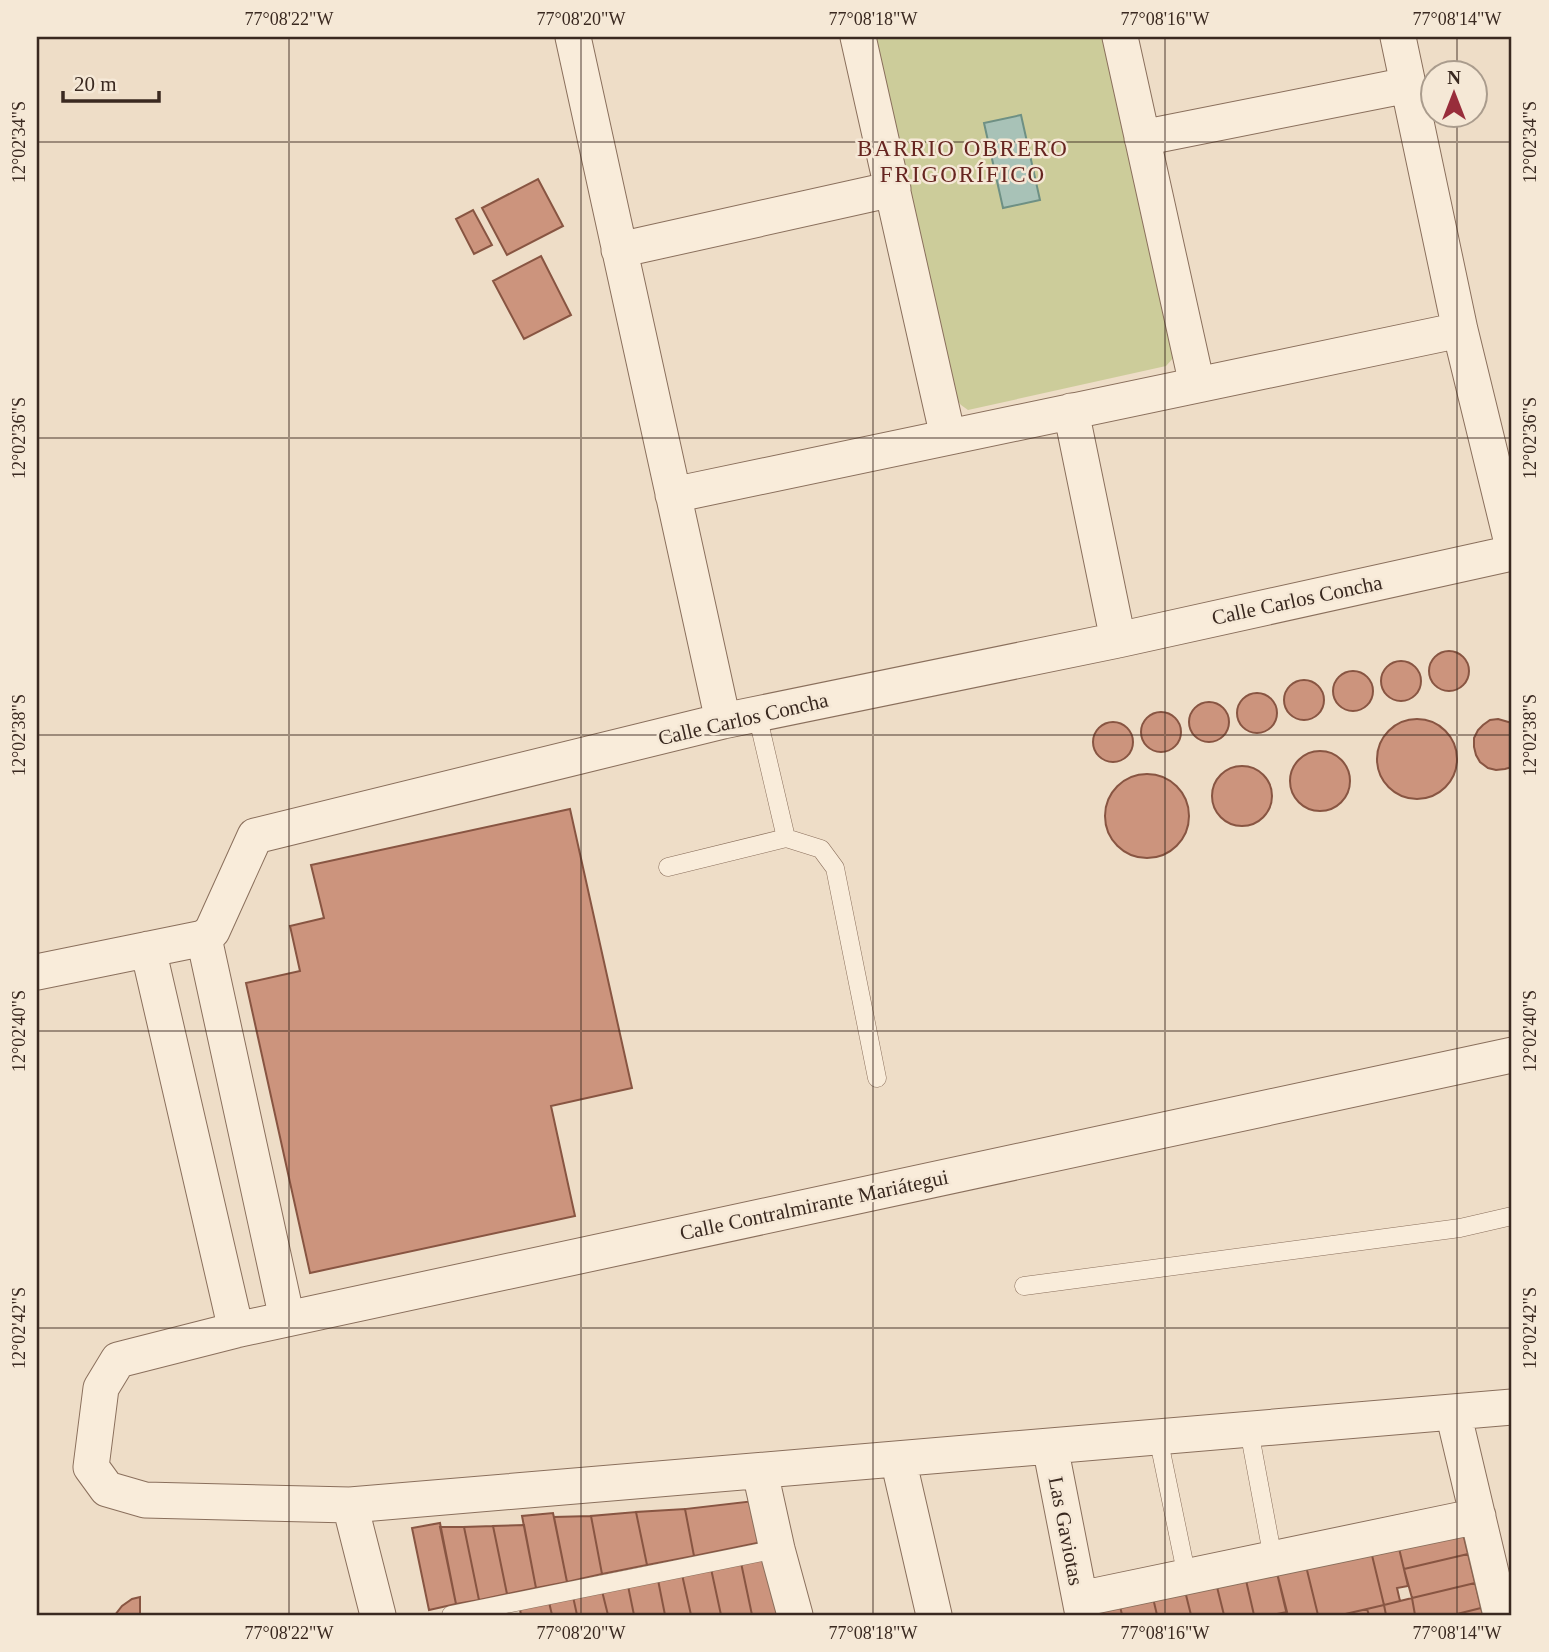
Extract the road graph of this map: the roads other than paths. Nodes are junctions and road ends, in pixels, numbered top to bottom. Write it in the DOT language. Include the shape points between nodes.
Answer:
graph roads {
  1 [pos="573,37"];
  2 [pos="858,37"];
  3 [pos="1120,37"];
  4 [pos="1398,37"];
  5 [pos="1408,85"];
  6 [pos="1142,138"];
  7 [pos="892,189"];
  8 [pos="619,250"];
  9 [pos="1460,330"];
  10 [pos="1197,384"];
  11 [pos="1071,411"];
  12 [pos="948,437"];
  13 [pos="673,495"];
  14 [pos="1512,543"];
  15 [pos="1512,553"];
  16 [pos="1118,640"];
  17 [pos="757,714"];
  18 [pos="723,721"];
  19 [pos="786,838"];
  20 [pos="668,867"];
  21 [pos="204,937"];
  22 [pos="148,949"];
  23 [pos="37,972"];
  24 [pos="1512,1055"];
  25 [pos="877,1078"];
  26 [pos="1512,1216"];
  27 [pos="1024,1286"];
  28 [pos="287,1319"];
  29 [pos="236,1330"];
  30 [pos="1512,1407"];
  31 [pos="1452,1412"];
  32 [pos="1249,1430"];
  33 [pos="1158,1437"];
  34 [pos="1050,1446"];
  35 [pos="898,1459"];
  36 [pos="760,1472"];
  37 [pos="350,1506"];
  38 [pos="1478,1516"];
  39 [pos="778,1549"];
  40 [pos="1273,1559"];
  41 [pos="1187,1577"];
  42 [pos="1081,1607"];
  43 [pos="378,1615"];
  44 [pos="451,1615"];
  45 [pos="794,1615"];
  46 [pos="934,1615"];
  47 [pos="1501,1615"];
  1 -- 8 [label="street"];
  2 -- 7 [label="street"];
  3 -- 6 [label="street"];
  4 -- 5 [label="street"];
  5 -- 6 [label="street"];
  5 -- 9 [label="street"];
  6 -- 10 [label="street"];
  7 -- 8 [label="street"];
  7 -- 12 [label="street"];
  8 -- 13 [label="street"];
  9 -- 10 [label="street"];
  9 -- 14 [label="street"];
  10 -- 11 [label="street"];
  11 -- 12 [label="street"];
  11 -- 16 [label="street"];
  12 -- 13 [label="street"];
  13 -- 18 [label="street"];
  15 -- 16 [label="street, Calle Carlos Concha"];
  16 -- 17 [label="street, Calle Carlos Concha"];
  17 -- 18 [label="street, Calle Carlos Concha"];
  17 -- 19 [label="lane"];
  18 -- 21 [label="street, Calle Carlos Concha" via="255,836 212,931"];
  19 -- 20 [label="lane"];
  19 -- 25 [label="lane" via="821,849 835,868"];
  21 -- 22 [label="street"];
  21 -- 28 [label="street"];
  22 -- 23 [label="street"];
  22 -- 29 [label="street"];
  24 -- 28 [label="street, Calle Contralmirante Mariátegui"];
  26 -- 27 [label="lane" via="1460,1228"];
  28 -- 29 [label="street, Calle Contralmirante Mariátegui"];
  29 -- 37 [label="street, Calle Contralmirante Mariátegui" via="118,1360 101,1388 91,1466 107,1489 145,1500"];
  30 -- 31 [label="street"];
  31 -- 32 [label="street"];
  31 -- 38 [label="street"];
  32 -- 33 [label="street"];
  32 -- 40 [label="lane"];
  33 -- 34 [label="street"];
  33 -- 41 [label="lane"];
  34 -- 35 [label="street"];
  34 -- 42 [label="street, Las Gaviotas"];
  35 -- 36 [label="street"];
  35 -- 46 [label="street"];
  36 -- 37 [label="street"];
  36 -- 39 [label="street"];
  37 -- 43 [label="street"];
  38 -- 40 [label="street"];
  38 -- 47 [label="street"];
  39 -- 44 [label="lane"];
  39 -- 45 [label="street"];
  40 -- 41 [label="street"];
  41 -- 42 [label="street"];
}
